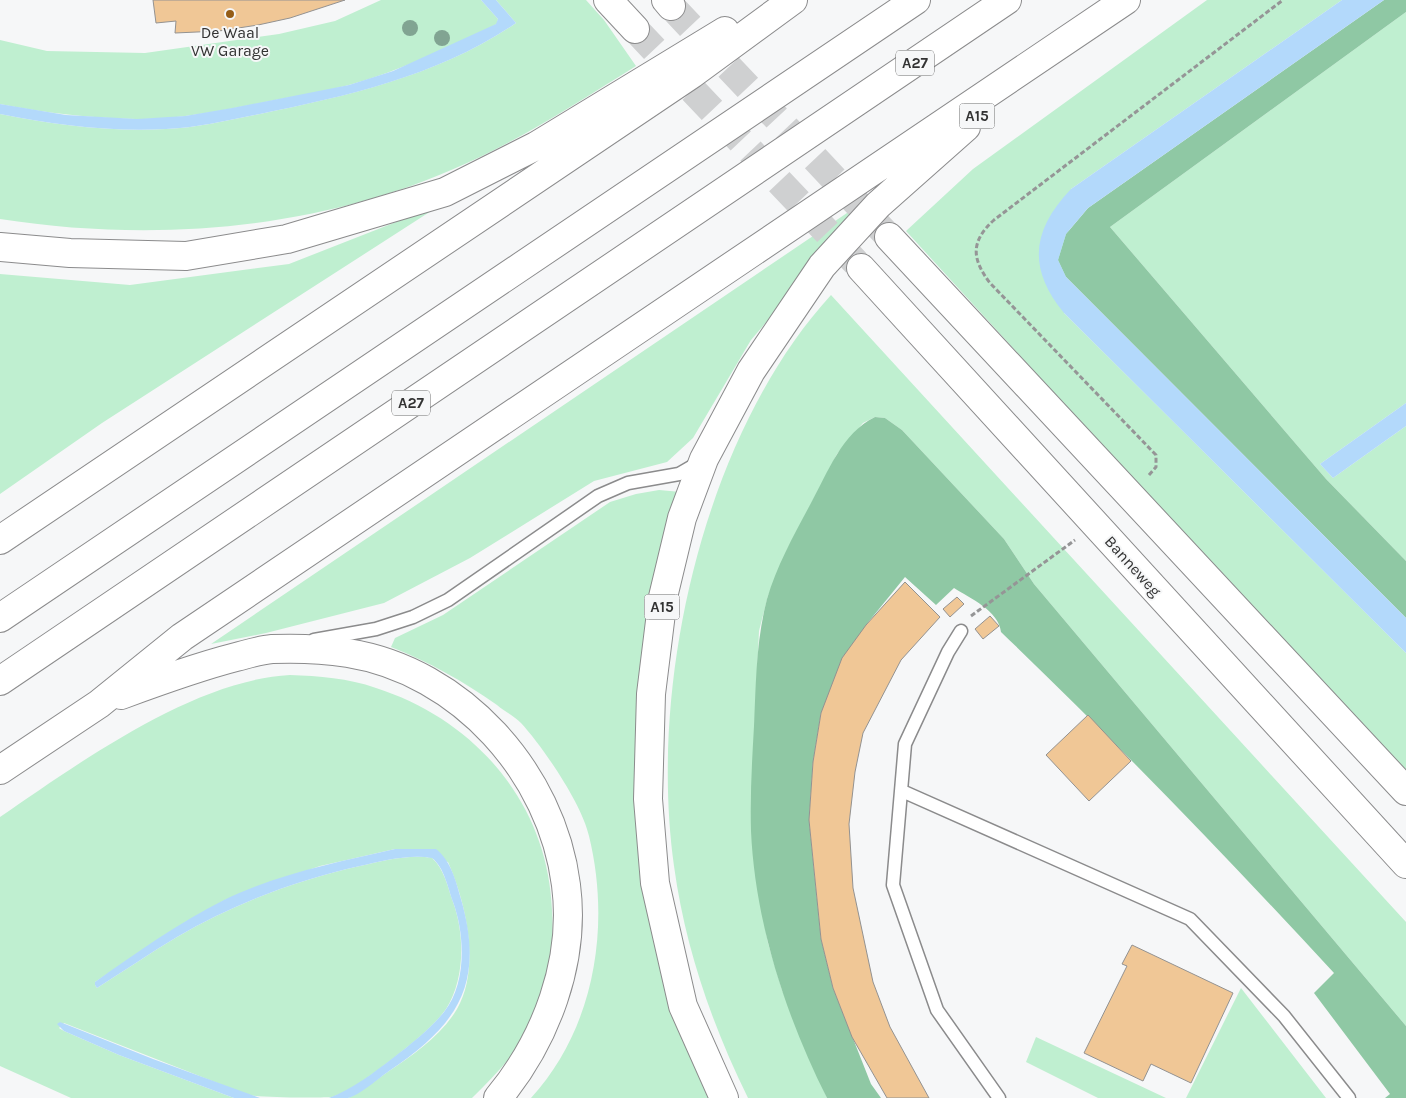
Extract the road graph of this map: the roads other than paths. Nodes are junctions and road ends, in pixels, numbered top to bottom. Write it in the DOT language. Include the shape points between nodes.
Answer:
graph roads {
  1 [pos="608,0"];
  2 [pos="778,0"];
  3 [pos="793,0"];
  4 [pos="916,0"];
  5 [pos="1007,0"];
  6 [pos="1126,0"];
  7 [pos="635,29"];
  8 [pos="1047,54"];
  9 [pos="890,236"];
  10 [pos="0,247"];
  11 [pos="861,268"];
  12 [pos="704,459"];
  13 [pos="0,540"];
  14 [pos="0,618"];
  15 [pos="961,631"];
  16 [pos="270,649"];
  17 [pos="0,681"];
  18 [pos="99,704"];
  19 [pos="0,770"];
  20 [pos="902,791"];
  21 [pos="1406,791"];
  22 [pos="1406,864"];
  23 [pos="498,1098"];
  24 [pos="724,1098"];
  25 [pos="999,1098"];
  26 [pos="1349,1098"];
  1 -- 7 [label="main road"];
  2 -- 10 [label="main road" via="536,146 445,192 287,239 186,256 70,253"];
  3 -- 13 [label="main road" via="656,98"];
  4 -- 14 [label="main road"];
  5 -- 17 [label="main road, A27"];
  6 -- 8 [label="main road"];
  8 -- 12 [label="main road, A15" via="878,205 827,260 751,371"];
  8 -- 18 [label="main road" via="182,638"];
  9 -- 21 [label="main road"];
  11 -- 22 [label="main road, Banneweg"];
  12 -- 16 [label="lane" via="679,474 628,483 598,496 448,600 413,617 376,629"];
  12 -- 24 [label="main road, A15" via="682,518 663,597 651,694 648,799 655,883 683,1006"];
  15 -- 20 [label="lane" via="905,744"];
  16 -- 18 [label="main road" via="200,666"];
  16 -- 23 [label="main road" via="311,649 350,654 391,665 426,680 484,722 506,747 538,797 550,821 566,884 566,944 562,972 545,1021 530,1052"];
  18 -- 19 [label="main road"];
  20 -- 25 [label="lane" via="893,885 937,1010"];
  20 -- 26 [label="lane" via="1190,919 1284,1016"];
}
